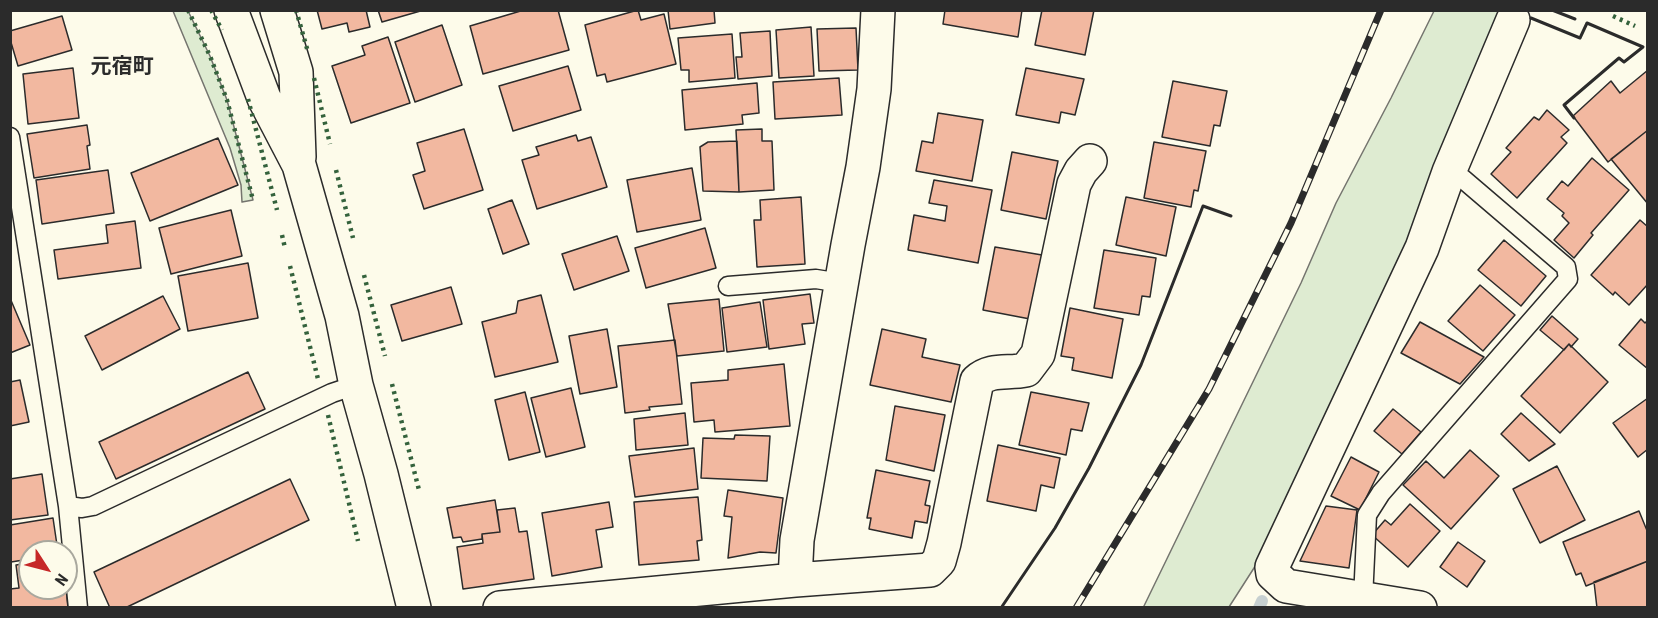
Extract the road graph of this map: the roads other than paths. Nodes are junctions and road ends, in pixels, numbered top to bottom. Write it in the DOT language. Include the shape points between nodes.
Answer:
graph roads {
  1 [pos="231,10"];
  2 [pos="277,10"];
  3 [pos="878,10"];
  4 [pos="1515,15"];
  5 [pos="10,137"];
  6 [pos="1090,161"];
  7 [pos="299,165"];
  8 [pos="1449,172"];
  9 [pos="841,283"];
  10 [pos="728,286"];
  11 [pos="356,385"];
  12 [pos="68,506"];
  13 [pos="795,580"];
  14 [pos="1363,599"];
  15 [pos="78,608"];
  16 [pos="414,608"];
  17 [pos="500,608"];
  18 [pos="1420,608"];
  1 -- 7 [label="street" via="264,98"];
  2 -- 7 [label="street" via="296,72"];
  3 -- 9 [label="street" via="874,89"];
  4 -- 8 [label="street"];
  5 -- 12 [label="lane"];
  6 -- 13 [label="street" via="1074,184 1038,354 1026,370 990,372 977,381 939,561 930,570 917,572"];
  7 -- 11 [label="street" via="342,316"];
  8 -- 14 [label="street" via="1422,248 1272,567 1273,574 1286,586"];
  8 -- 14 [label="lane" via="1463,179 1566,267 1568,279 1381,493 1367,515"];
  9 -- 10 [label="lane" via="816,279"];
  9 -- 13 [label="street" via="797,540"];
  11 -- 12 [label="lane" via="93,506"];
  11 -- 16 [label="street"];
  12 -- 15 [label="lane"];
  13 -- 17 [label="street"];
  14 -- 18 [label="street"];
}
